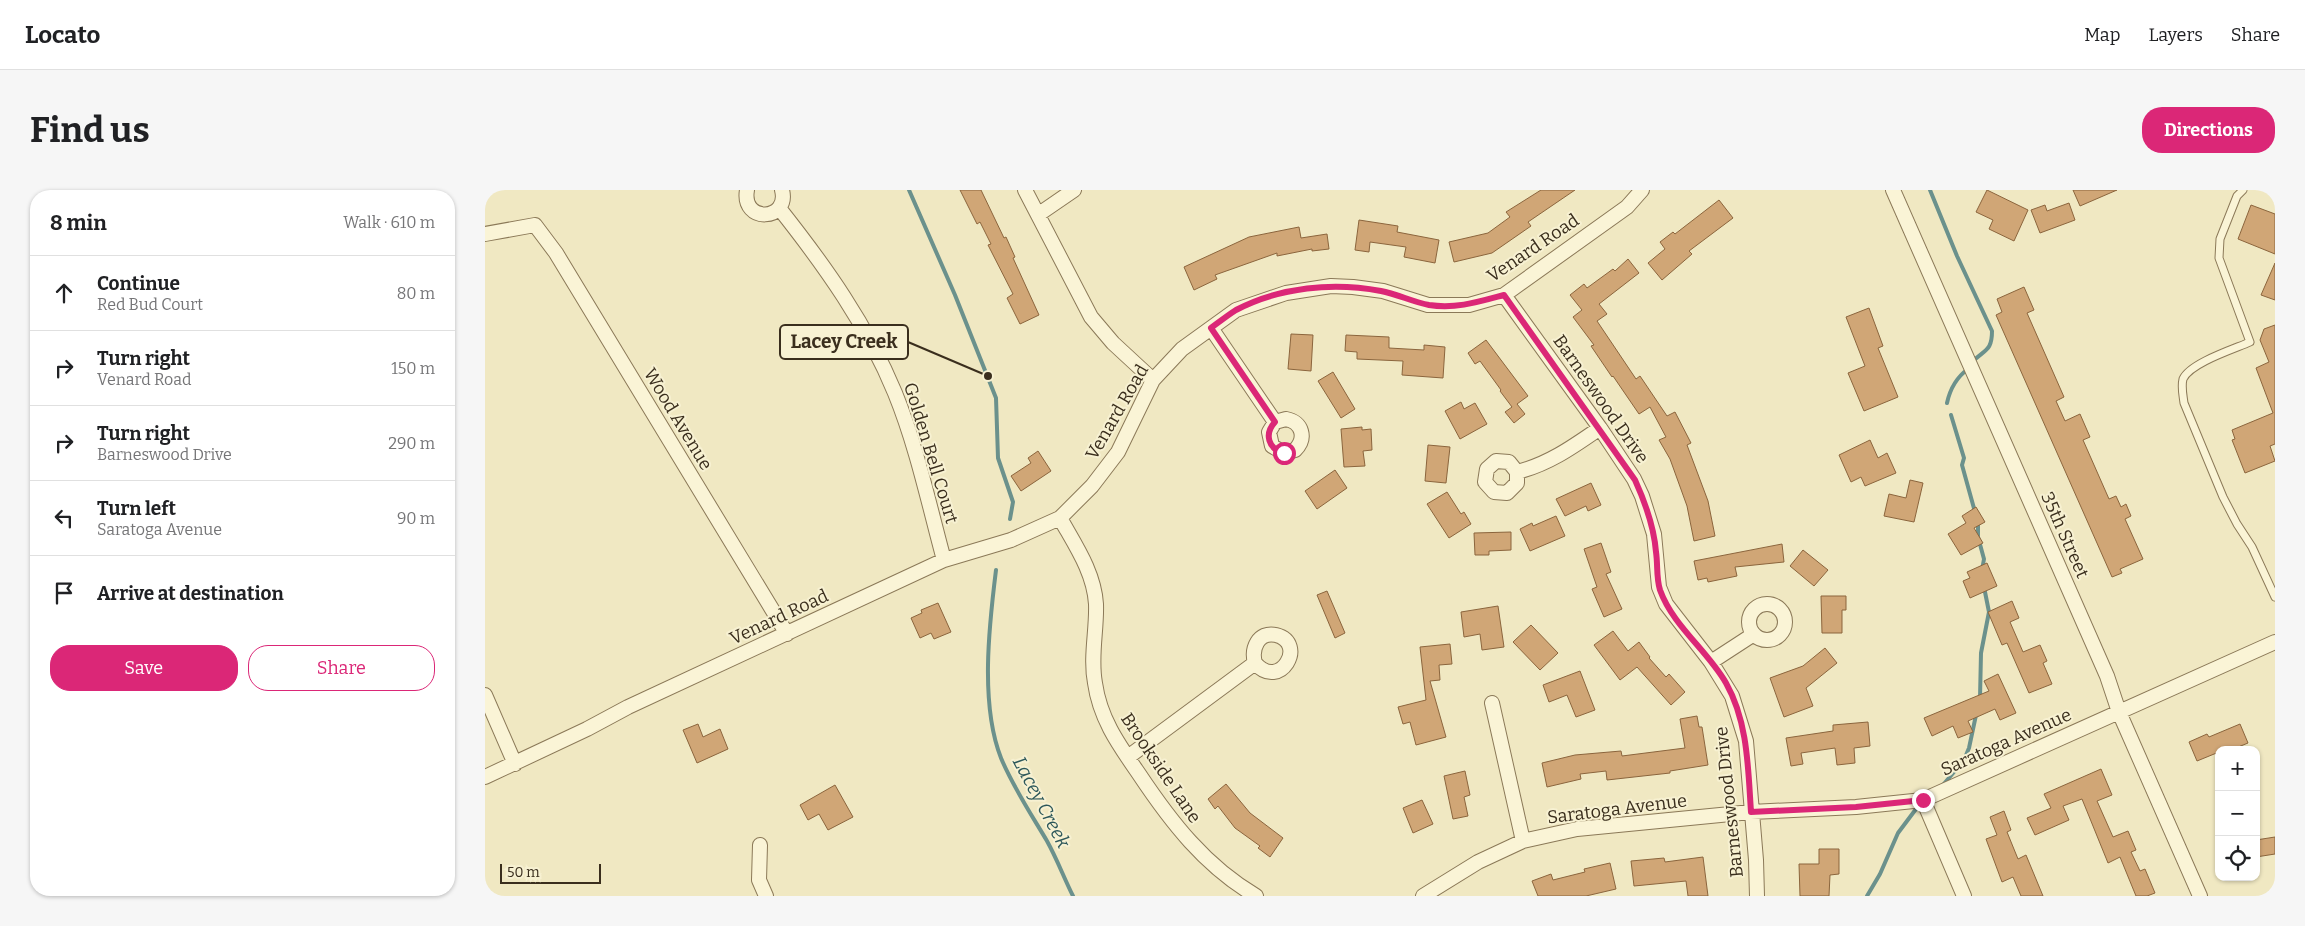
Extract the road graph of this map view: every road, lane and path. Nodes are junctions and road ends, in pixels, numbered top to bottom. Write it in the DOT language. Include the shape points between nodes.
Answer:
graph roads {
  1 [pos="747,190"];
  2 [pos="782,190"];
  3 [pos="1025,190"];
  4 [pos="1074,190"];
  5 [pos="1642,190"];
  6 [pos="1893,190"];
  7 [pos="2243,190"];
  8 [pos="779,208"];
  9 [pos="1039,214"];
  10 [pos="485,234"];
  11 [pos="1504,295"];
  12 [pos="1211,328"];
  13 [pos="1153,380"];
  14 [pos="1275,422"];
  15 [pos="1600,428"];
  16 [pos="1517,472"];
  17 [pos="1060,518"];
  18 [pos="945,560"];
  19 [pos="2275,597"];
  20 [pos="787,634"];
  21 [pos="1754,634"];
  22 [pos="2275,642"];
  23 [pos="1711,662"];
  24 [pos="1255,663"];
  25 [pos="485,695"];
  26 [pos="1492,703"];
  27 [pos="2119,712"];
  28 [pos="1128,757"];
  29 [pos="515,764"];
  30 [pos="485,777"];
  31 [pos="1923,800"];
  32 [pos="1751,812"];
  33 [pos="1523,841"];
  34 [pos="760,845"];
  35 [pos="766,896"];
  36 [pos="1255,896"];
  37 [pos="1423,896"];
  38 [pos="1757,896"];
  39 [pos="1965,896"];
  40 [pos="2200,896"];
  1 -- 8 [label="street" via="749,206 758,214 769,214"];
  2 -- 8 [label="street" via="783,200"];
  3 -- 9 [label="street"];
  4 -- 9 [label="street"];
  5 -- 11 [label="street, Venard Road" via="1627,207"];
  6 -- 27 [label="street, 35th Street" via="2107,676"];
  7 -- 19 [label="lane" via="2237,196 2220,239 2219,258 2250,342 2194,368 2183,380 2182,390 2184,403 2223,496"];
  8 -- 18 [label="street, Golden Bell Court" via="825,268 876,351 906,422"];
  9 -- 13 [label="street" via="1091,317 1113,343"];
  10 -- 20 [label="street, Wood Avenue" via="535,224 556,253"];
  11 -- 12 [label="street, Venard Road" via="1453,306 1428,305 1383,291 1353,287 1311,288 1258,301 1236,310"];
  11 -- 15 [label="street, Barneswood Drive"];
  12 -- 13 [label="street, Venard Road" via="1182,349"];
  12 -- 14 [label="street"];
  13 -- 17 [label="street, Venard Road" via="1118,452 1092,486"];
  15 -- 16 [label="street" via="1550,460"];
  15 -- 23 [label="street, Barneswood Drive" via="1642,496 1654,534 1659,588 1666,604"];
  17 -- 18 [label="street, Venard Road" via="1011,540"];
  17 -- 28 [label="street, Brookside Lane" via="1092,580 1096,605 1093,636 1095,683 1107,726"];
  18 -- 20 [label="street, Venard Road"];
  20 -- 29 [label="street, Venard Road" via="628,707"];
  21 -- 23 [label="street"];
  22 -- 27 [label="street, Saratoga Avenue"];
  23 -- 32 [label="street, Barneswood Drive" via="1725,682 1740,717 1746,741"];
  24 -- 28 [label="street"];
  25 -- 29 [label="street"];
  26 -- 33 [label="street"];
  27 -- 31 [label="street, Saratoga Avenue"];
  27 -- 40 [label="street, 35th Street"];
  28 -- 36 [label="street, Brookside Lane" via="1187,840 1217,869"];
  29 -- 30 [label="street, Venard Road"];
  31 -- 32 [label="street, Saratoga Avenue"];
  31 -- 39 [label="street"];
  32 -- 33 [label="street, Saratoga Avenue" via="1598,826"];
  32 -- 38 [label="street, Barneswood Drive"];
  33 -- 37 [label="street, Saratoga Avenue" via="1478,862"];
  34 -- 35 [label="street" via="759,880"];
}
